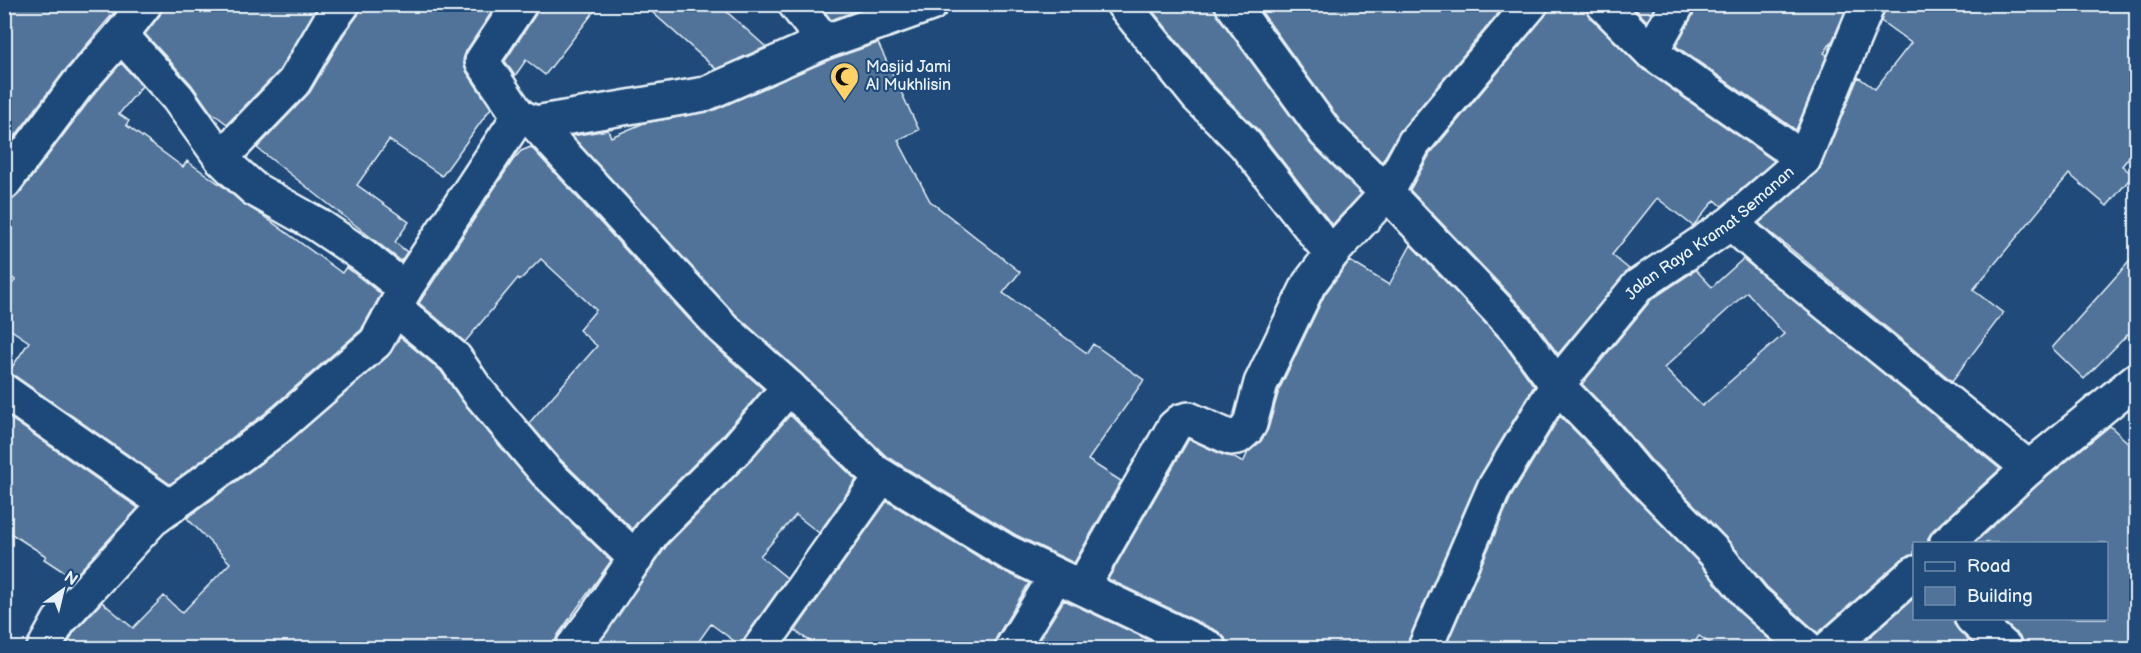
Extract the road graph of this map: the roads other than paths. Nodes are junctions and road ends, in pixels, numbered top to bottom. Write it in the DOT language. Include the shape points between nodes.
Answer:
graph roads {
  1 [pos="145,4"];
  2 [pos="343,4"];
  3 [pos="520,4"];
  4 [pos="795,4"];
  5 [pos="931,4"];
  6 [pos="1123,4"];
  7 [pos="1232,4"];
  8 [pos="1531,4"];
  9 [pos="1603,4"];
  10 [pos="1678,4"];
  11 [pos="1868,4"];
  12 [pos="121,35"];
  13 [pos="824,42"];
  14 [pos="1651,52"];
  15 [pos="527,120"];
  16 [pos="221,158"];
  17 [pos="1804,159"];
  18 [pos="4,183"];
  19 [pos="1387,193"];
  20 [pos="1731,223"];
  21 [pos="1333,252"];
  22 [pos="400,299"];
  23 [pos="2136,380"];
  24 [pos="1557,385"];
  25 [pos="789,387"];
  26 [pos="4,391"];
  27 [pos="2029,468"];
  28 [pos="882,476"];
  29 [pos="170,507"];
  30 [pos="1948,542"];
  31 [pos="636,559"];
  32 [pos="1913,574"];
  33 [pos="1069,581"];
  34 [pos="1974,620"];
  35 [pos="44,648"];
  36 [pos="572,648"];
  37 [pos="760,648"];
  38 [pos="1012,648"];
  39 [pos="1209,648"];
  40 [pos="1425,648"];
  41 [pos="1807,648"];
  42 [pos="1829,648"];
  43 [pos="2006,648"];
  1 -- 12 [label="street"];
  2 -- 16 [label="street" via="294,82"];
  3 -- 15 [label="street" via="482,61"];
  4 -- 13 [label="street"];
  5 -- 13 [label="street"];
  6 -- 21 [label="street"];
  7 -- 19 [label="street" via="1326,133"];
  8 -- 19 [label="street" via="1414,143"];
  9 -- 14 [label="street"];
  10 -- 14 [label="street"];
  11 -- 17 [label="street, Jalan Raya Kramat Semanan"];
  12 -- 16 [label="street" via="177,97"];
  12 -- 18 [label="street" via="77,85"];
  13 -- 15 [label="street" via="705,94"];
  14 -- 17 [label="street"];
  15 -- 22 [label="street"];
  15 -- 25 [label="street" via="723,328"];
  16 -- 22 [label="street" via="254,189 364,256"];
  17 -- 20 [label="street, Jalan Raya Kramat Semanan"];
  19 -- 21 [label="street"];
  19 -- 24 [label="street" via="1516,329"];
  20 -- 24 [label="street, Jalan Raya Kramat Semanan" via="1638,286"];
  20 -- 27 [label="street"];
  21 -- 33 [label="street" via="1309,284 1261,383 1246,430 1231,438 1195,421 1181,421"];
  22 -- 29 [label="street" via="376,342 276,429"];
  22 -- 31 [label="street" via="455,358 546,472"];
  23 -- 27 [label="street"];
  24 -- 40 [label="street, Jalan Raya Kramat Semanan" via="1494,488"];
  24 -- 41 [label="street" via="1754,600"];
  25 -- 28 [label="street"];
  25 -- 31 [label="street" via="737,448 653,532"];
  26 -- 29 [label="street"];
  27 -- 30 [label="street"];
  28 -- 33 [label="street" via="1007,552"];
  28 -- 37 [label="street"];
  29 -- 35 [label="street" via="152,520 59,621"];
  31 -- 36 [label="street"];
  32 -- 42 [label="street"];
  33 -- 38 [label="street"];
  33 -- 39 [label="street"];
  34 -- 43 [label="street"];
}
